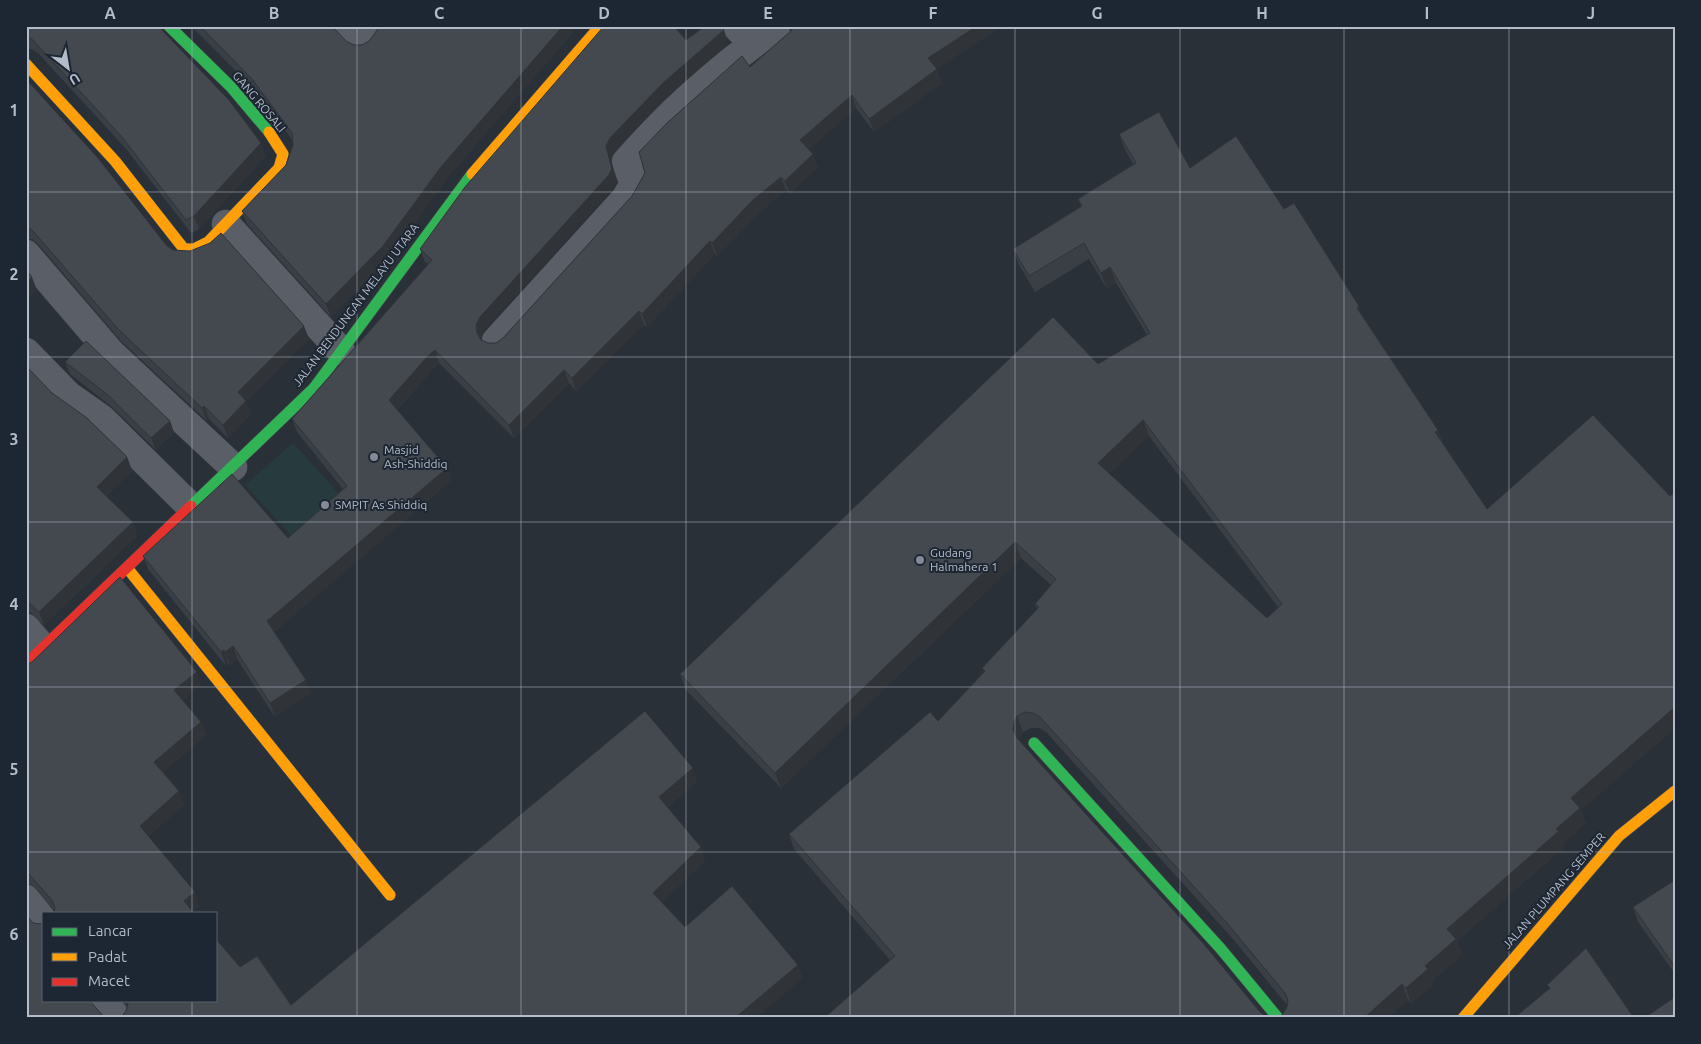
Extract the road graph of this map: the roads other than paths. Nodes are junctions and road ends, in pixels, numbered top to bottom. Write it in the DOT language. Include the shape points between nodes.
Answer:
graph roads {
  1 [pos="170,26"];
  2 [pos="345,26"];
  3 [pos="377,26"];
  4 [pos="600,26"];
  5 [pos="778,26"];
  6 [pos="744,35"];
  7 [pos="26,64"];
  8 [pos="226,224"];
  9 [pos="26,254"];
  10 [pos="496,341"];
  11 [pos="341,351"];
  12 [pos="26,352"];
  13 [pos="233,467"];
  14 [pos="191,507"];
  15 [pos="128,569"];
  16 [pos="32,647"];
  17 [pos="1034,743"];
  18 [pos="1675,791"];
  19 [pos="390,895"];
  20 [pos="26,898"];
  21 [pos="42,919"];
  22 [pos="105,1002"];
  23 [pos="117,1018"];
  24 [pos="1278,1018"];
  25 [pos="1463,1018"];
  1 -- 8 [label="street, GANG ROSALI" via="246,104 283,154 279,168"];
  2 -- 3 [label="street" via="362,43"];
  4 -- 11 [label="street, JALAN BENDUNGAN MELAYU UTARA" via="458,190"];
  5 -- 6 [label="street"];
  6 -- 10 [label="street" via="740,52 626,162 634,184 625,200"];
  7 -- 8 [label="street" via="115,161 184,249 194,249 208,242"];
  8 -- 11 [label="street"];
  9 -- 13 [label="street" via="111,353"];
  11 -- 13 [label="street, JALAN BENDUNGAN MELAYU UTARA" via="314,388"];
  12 -- 14 [label="street" via="68,395 102,419"];
  13 -- 14 [label="street, JALAN BENDUNGAN MELAYU UTARA"];
  14 -- 15 [label="street, JALAN BENDUNGAN MELAYU UTARA"];
  15 -- 16 [label="street, JALAN BENDUNGAN MELAYU UTARA"];
  15 -- 19 [label="street"];
  17 -- 24 [label="street" via="1221,949"];
  18 -- 25 [label="street, JALAN PLUMPANG SEMPER" via="1618,836"];
  20 -- 21 [label="street"];
  22 -- 23 [label="street"];
}
